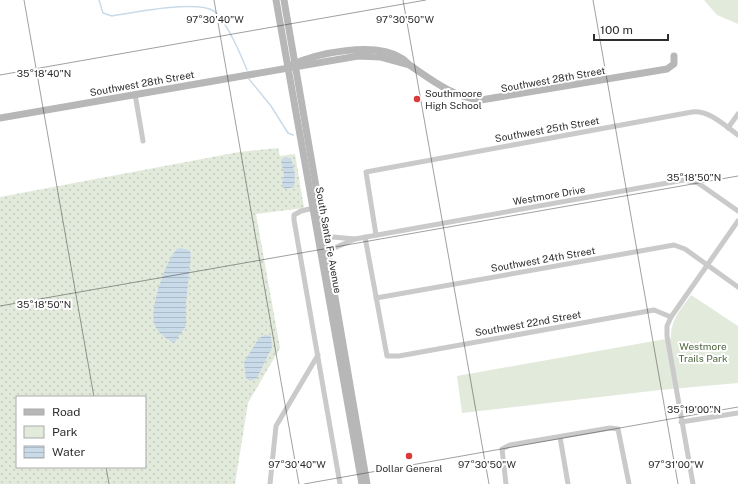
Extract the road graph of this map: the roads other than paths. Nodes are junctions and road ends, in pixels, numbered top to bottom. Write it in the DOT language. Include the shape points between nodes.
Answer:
graph roads {
  1 [pos="276,0"];
  2 [pos="284,0"];
  3 [pos="674,56"];
  4 [pos="295,65"];
  5 [pos="288,67"];
  6 [pos="135,94"];
  7 [pos="738,114"];
  8 [pos="0,118"];
  9 [pos="728,128"];
  10 [pos="738,135"];
  11 [pos="143,141"];
  12 [pos="314,208"];
  13 [pos="738,211"];
  14 [pos="738,221"];
  15 [pos="376,235"];
  16 [pos="365,237"];
  17 [pos="322,238"];
  18 [pos="355,239"];
  19 [pos="324,252"];
  20 [pos="707,265"];
  21 [pos="738,287"];
  22 [pos="376,298"];
  23 [pos="670,317"];
  24 [pos="318,355"];
  25 [pos="738,414"];
  26 [pos="681,422"];
  27 [pos="560,437"];
  28 [pos="270,484"];
  29 [pos="340,484"];
  30 [pos="362,484"];
  31 [pos="367,484"];
  32 [pos="506,484"];
  33 [pos="568,484"];
  34 [pos="630,484"];
  35 [pos="692,484"];
  1 -- 5 [label="main road, South Santa Fe Avenue"];
  2 -- 4 [label="main road, South Santa Fe Avenue"];
  3 -- 4 [label="main road, Southwest 28th Street" via="674,64 667,69 481,100 454,94 401,57 376,50 350,50 304,59"];
  4 -- 5 [label="main road, Southwest 28th Street"];
  4 -- 17 [label="main road, South Santa Fe Avenue"];
  5 -- 6 [label="main road, Southwest 28th Street"];
  5 -- 12 [label="main road, South Santa Fe Avenue"];
  6 -- 8 [label="main road, Southwest 28th Street"];
  6 -- 11 [label="street"];
  7 -- 9 [label="street"];
  9 -- 10 [label="street, Southwest 25th Street"];
  9 -- 15 [label="street, Southwest 25th Street" via="705,113 692,112 366,172"];
  12 -- 17 [label="main road, South Santa Fe Avenue"];
  12 -- 24 [label="street" via="297,212 294,220"];
  13 -- 15 [label="street, Westmore Drive" via="698,183 684,180"];
  14 -- 20 [label="street"];
  15 -- 16 [label="street, Westmore Drive"];
  16 -- 18 [label="street, Westmore Drive"];
  16 -- 22 [label="street"];
  17 -- 18 [label="street, Westmore Drive"];
  17 -- 19 [label="main road, South Santa Fe Avenue"];
  18 -- 19 [label="street, Westmore Drive"];
  19 -- 30 [label="main road, South Santa Fe Avenue"];
  19 -- 31 [label="main road, South Santa Fe Avenue"];
  20 -- 21 [label="street, Southwest 24th Street"];
  20 -- 22 [label="street, Southwest 24th Street" via="685,249 674,245"];
  20 -- 23 [label="street"];
  22 -- 23 [label="street, Southwest 22nd Street" via="387,356 399,356 654,310"];
  23 -- 26 [label="street" via="667,336"];
  24 -- 28 [label="street" via="276,426"];
  24 -- 29 [label="street"];
  25 -- 26 [label="street"];
  26 -- 35 [label="street"];
  27 -- 32 [label="street" via="502,449"];
  27 -- 33 [label="street"];
  27 -- 34 [label="street" via="610,428 618,429"];
}
